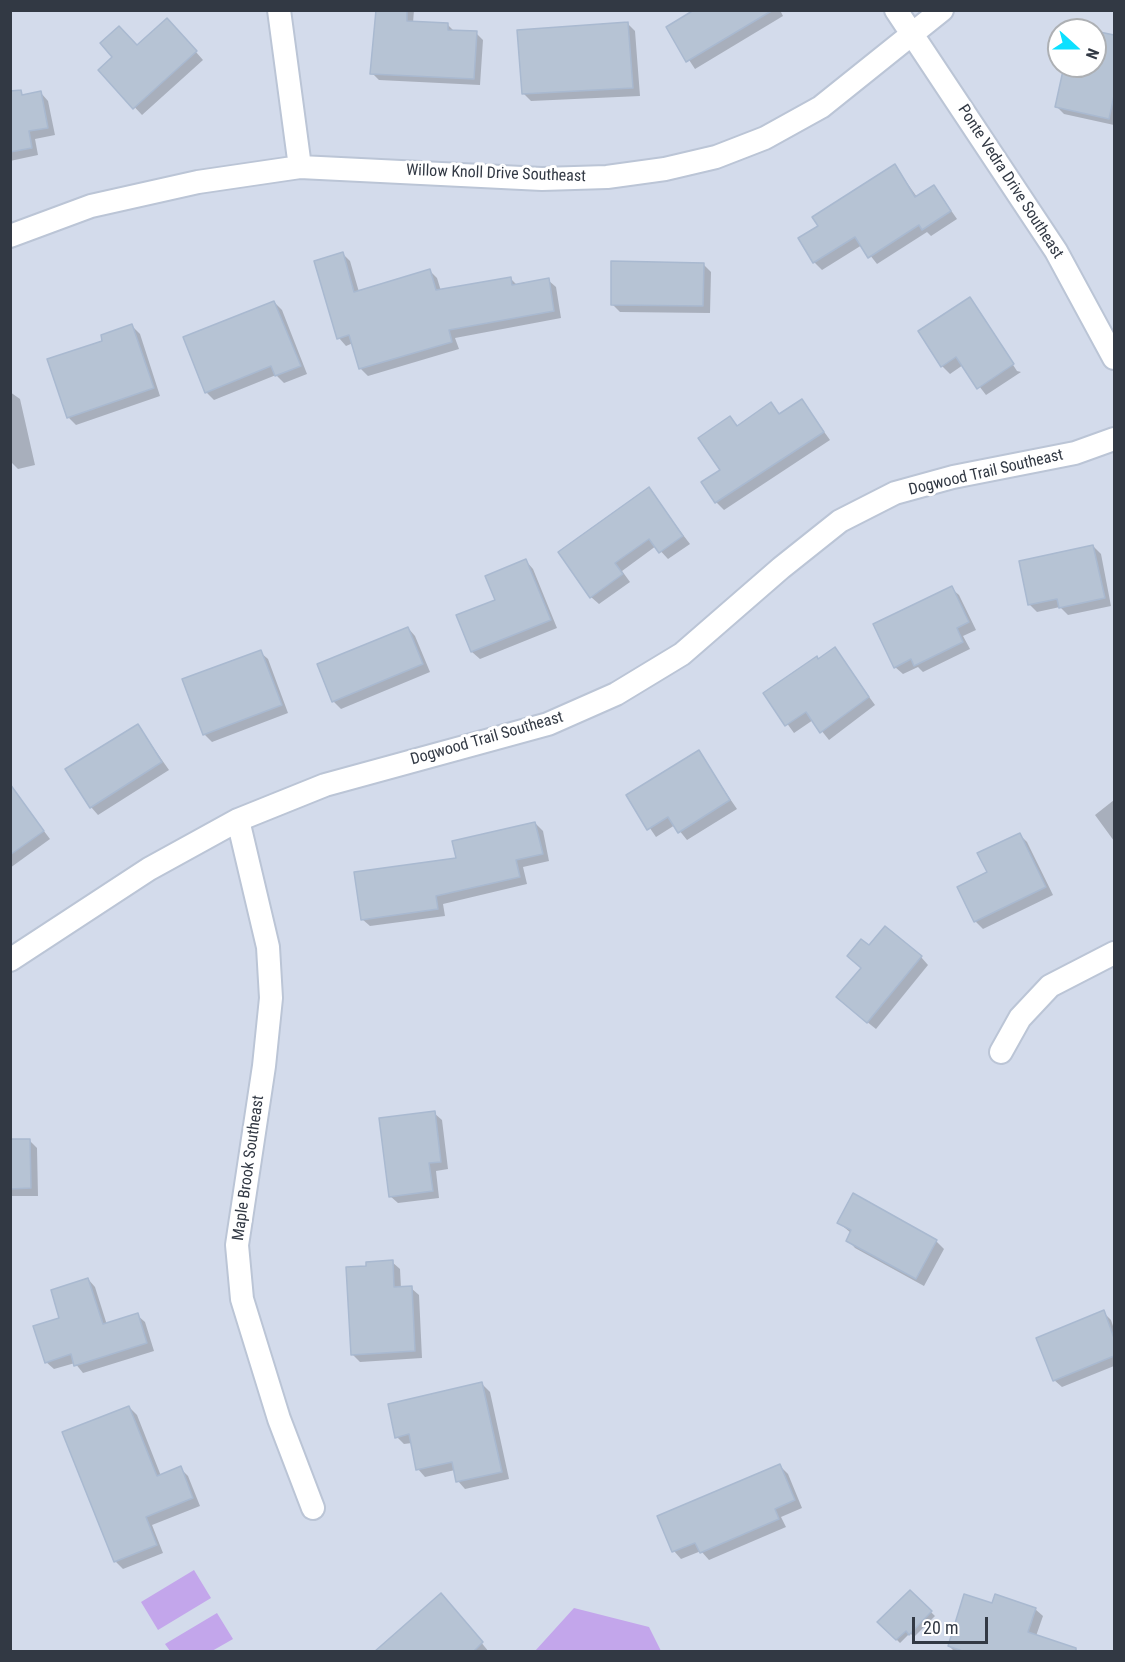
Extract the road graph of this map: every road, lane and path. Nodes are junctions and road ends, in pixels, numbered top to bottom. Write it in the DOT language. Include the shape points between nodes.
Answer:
graph roads {
  1 [pos="279,10"];
  2 [pos="896,10"];
  3 [pos="942,10"];
  4 [pos="912,34"];
  5 [pos="300,167"];
  6 [pos="10,236"];
  7 [pos="1114,358"];
  8 [pos="1114,439"];
  9 [pos="238,820"];
  10 [pos="1114,953"];
  11 [pos="10,960"];
  12 [pos="1001,1052"];
  13 [pos="313,1508"];
  1 -- 5 [label="street"];
  2 -- 4 [label="street, Ponte Vedra Drive Southeast"];
  3 -- 4 [label="street, Willow Knoll Drive Southeast"];
  4 -- 5 [label="street, Willow Knoll Drive Southeast" via="821,107 765,138 716,157 665,170 542,179"];
  4 -- 7 [label="street, Ponte Vedra Drive Southeast" via="1056,251"];
  5 -- 6 [label="street, Willow Knoll Drive Southeast" via="198,182 91,206"];
  8 -- 9 [label="street, Dogwood Trail Southeast" via="1075,453 953,477 895,494 840,521 682,654 616,694 548,724 325,785"];
  9 -- 11 [label="street, Dogwood Trail Southeast" via="149,869"];
  9 -- 13 [label="street, Maple Brook Southeast" via="267,947 271,998 237,1245 242,1299 286,1438"];
  10 -- 12 [label="street" via="1050,986 1020,1018"];
}
